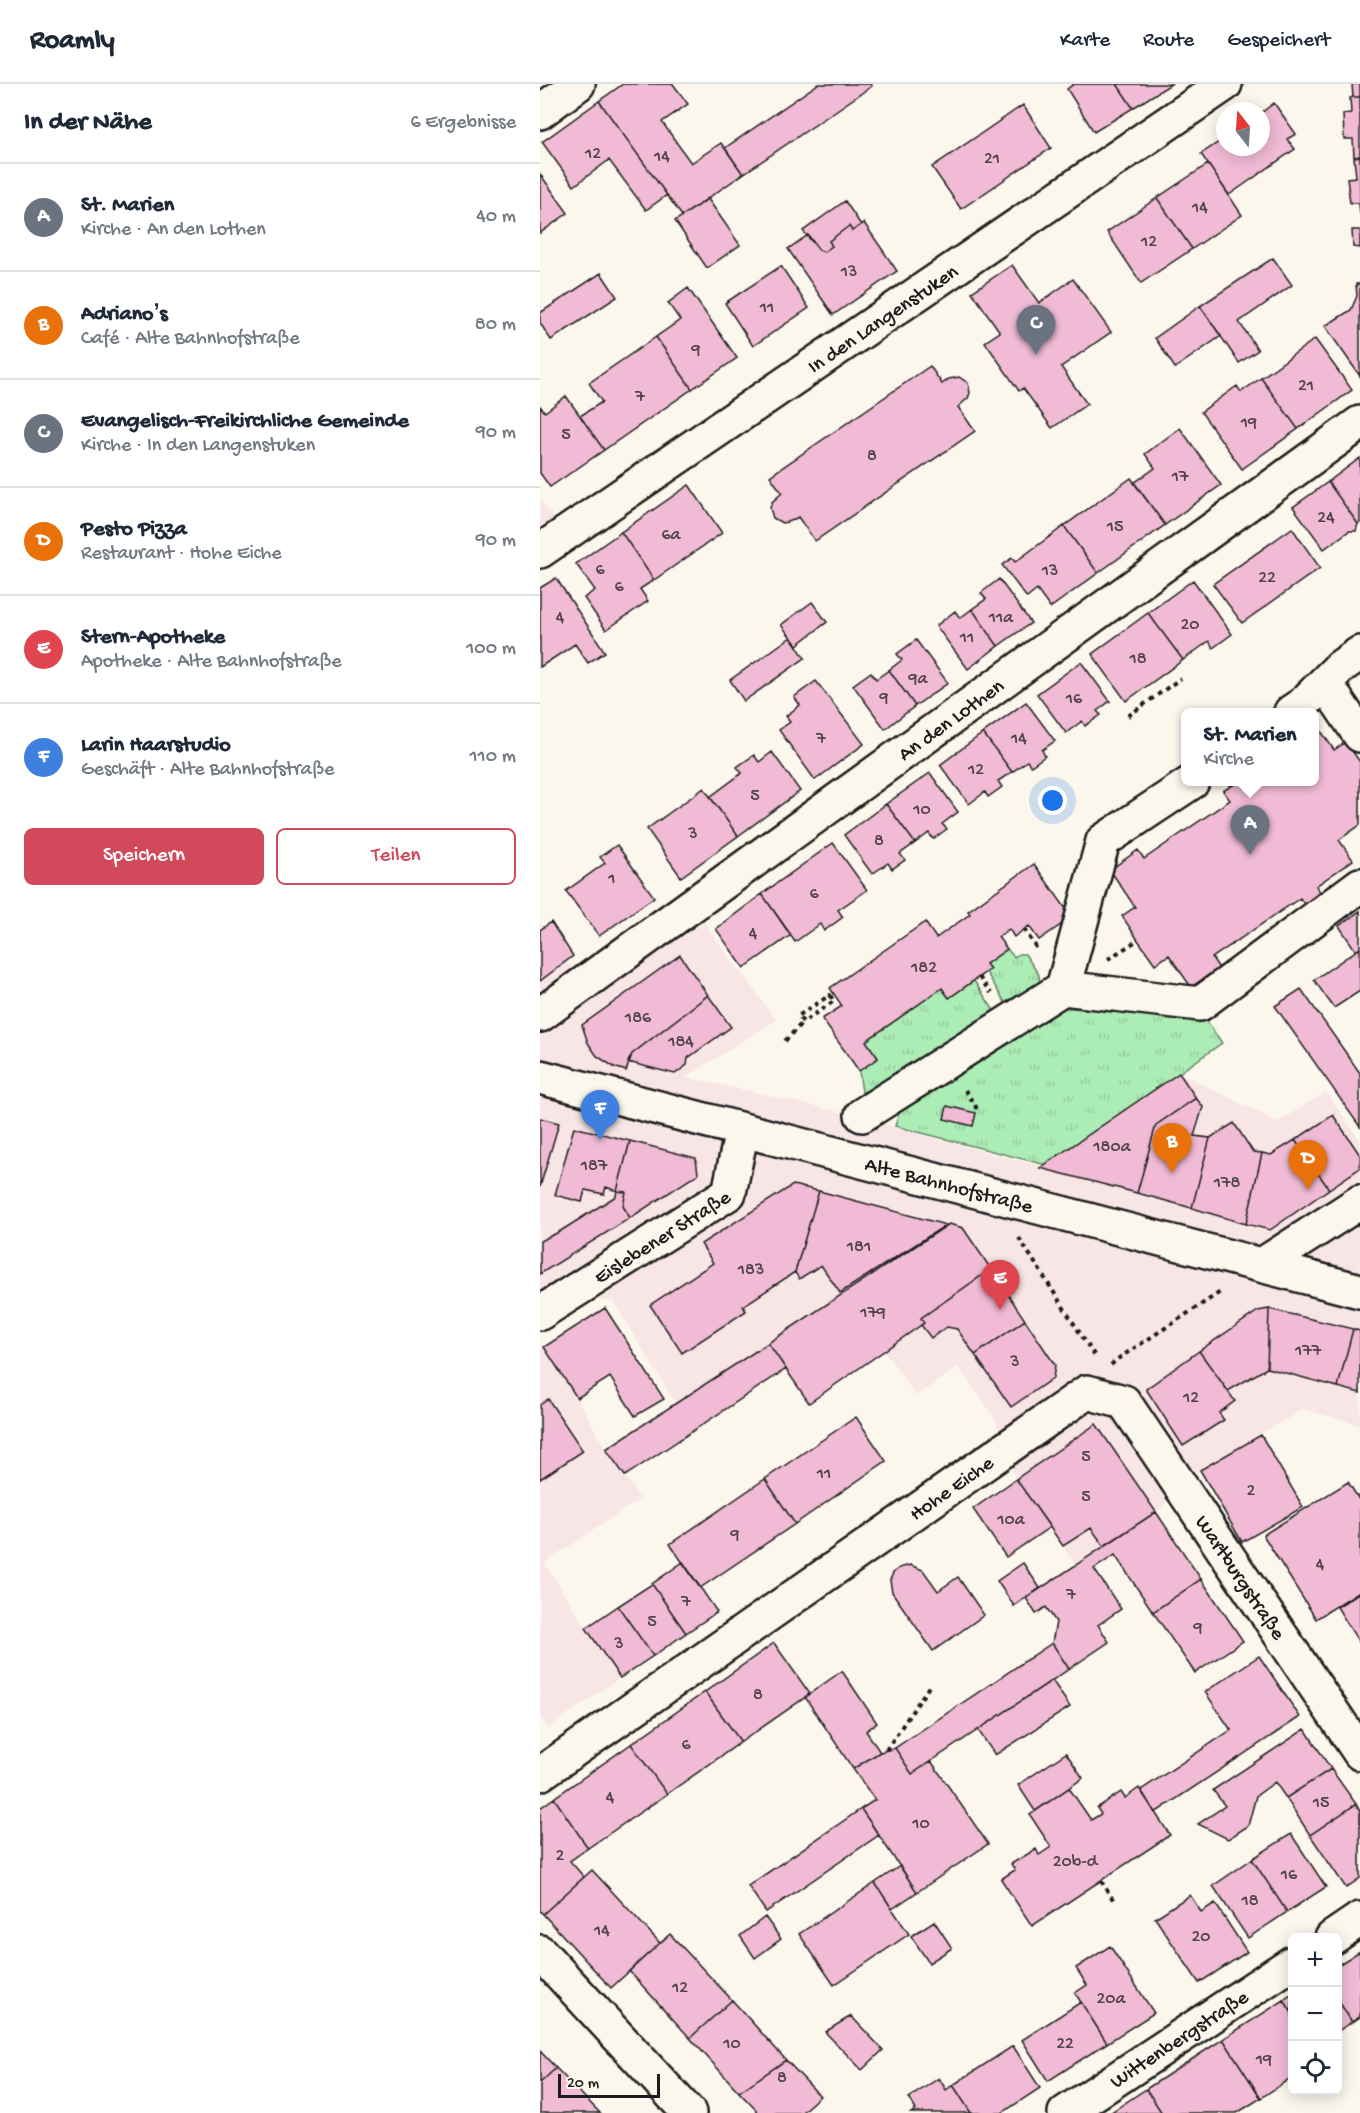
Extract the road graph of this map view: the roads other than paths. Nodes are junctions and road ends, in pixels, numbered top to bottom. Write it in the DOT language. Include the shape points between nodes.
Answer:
graph roads {
  1 [pos="578,84"];
  2 [pos="1225,84"];
  3 [pos="540,112"];
  4 [pos="1360,423"];
  5 [pos="540,551"];
  6 [pos="1360,653"];
  7 [pos="1324,683"];
  8 [pos="1298,708"];
  9 [pos="1360,735"];
  10 [pos="1186,786"];
  11 [pos="1360,885"];
  12 [pos="1063,988"];
  13 [pos="540,1015"];
  14 [pos="540,1077"];
  15 [pos="862,1115"];
  16 [pos="742,1130"];
  17 [pos="1360,1202"];
  18 [pos="1262,1265"];
  19 [pos="1360,1290"];
  20 [pos="540,1313"];
  21 [pos="1096,1382"];
  22 [pos="1360,1753"];
  23 [pos="540,1774"];
  24 [pos="1360,1919"];
  25 [pos="1339,1933"];
  26 [pos="540,1952"];
  27 [pos="1288,1966"];
  28 [pos="689,2113"];
  29 [pos="1065,2113"];
  1 -- 3 [label="street"];
  2 -- 5 [label="street, In den Langenstuken"];
  4 -- 13 [label="street, An den Lothen"];
  6 -- 7 [label="street"];
  7 -- 8 [label="street"];
  7 -- 9 [label="street"];
  10 -- 12 [label="street" via="1103,841"];
  11 -- 12 [label="street" via="1200,1004"];
  12 -- 15 [label="street"];
  14 -- 16 [label="street, Alte Bahnhofstraße"];
  16 -- 18 [label="street, Alte Bahnhofstraße"];
  16 -- 20 [label="street, Eislebener Straße" via="729,1193"];
  17 -- 18 [label="street"];
  18 -- 19 [label="street, Alte Bahnhofstraße"];
  21 -- 22 [label="street, Wartburgstraße" via="1124,1402"];
  21 -- 23 [label="street, Hohe Eiche"];
  24 -- 25 [label="street"];
  26 -- 28 [label="street"];
  27 -- 29 [label="street, Wittenbergstraße"];
}
